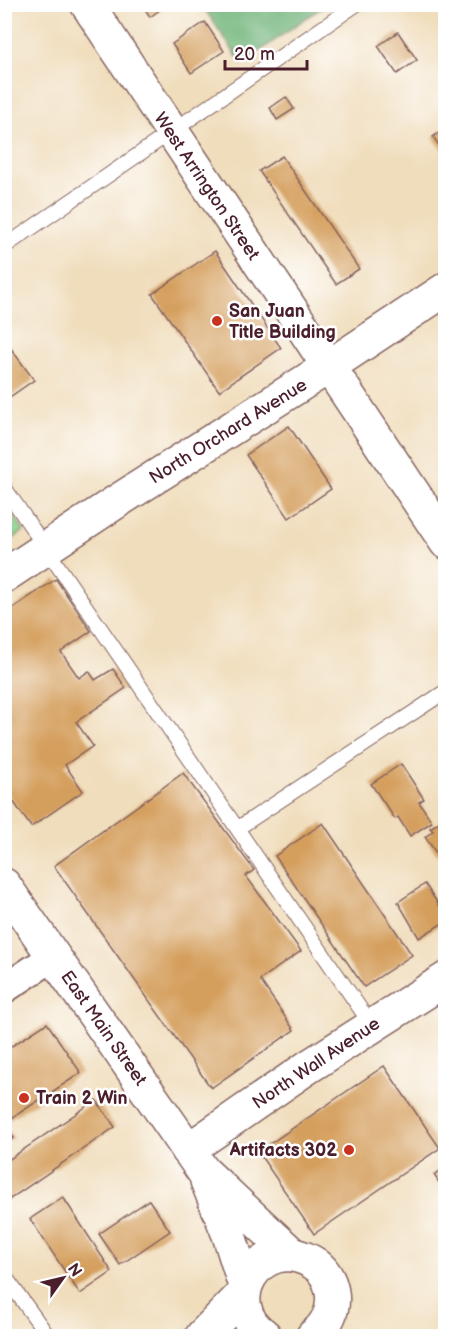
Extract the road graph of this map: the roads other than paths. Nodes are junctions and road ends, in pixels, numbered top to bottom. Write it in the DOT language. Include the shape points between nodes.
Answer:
graph roads {
  1 [pos="87,4"];
  2 [pos="357,4"];
  3 [pos="172,133"];
  4 [pos="4,247"];
  5 [pos="446,289"];
  6 [pos="328,367"];
  7 [pos="4,487"];
  8 [pos="446,542"];
  9 [pos="46,548"];
  10 [pos="6,574"];
  11 [pos="446,691"];
  12 [pos="238,828"];
  13 [pos="4,885"];
  14 [pos="54,956"];
  15 [pos="446,979"];
  16 [pos="4,989"];
  17 [pos="372,1026"];
  18 [pos="196,1160"];
  19 [pos="293,1255"];
  20 [pos="4,1275"];
  21 [pos="245,1290"];
  22 [pos="332,1306"];
  23 [pos="48,1336"];
  24 [pos="202,1336"];
  25 [pos="265,1336"];
  26 [pos="313,1336"];
  27 [pos="346,1336"];
  1 -- 3 [label="street, West Arrington Street"];
  2 -- 3 [label="lane"];
  3 -- 4 [label="lane"];
  3 -- 6 [label="street, West Arrington Street"];
  5 -- 6 [label="street, North Orchard Avenue"];
  6 -- 8 [label="street, West Arrington Street"];
  6 -- 9 [label="street, North Orchard Avenue"];
  7 -- 9 [label="lane"];
  9 -- 10 [label="street, North Orchard Avenue"];
  9 -- 12 [label="lane"];
  11 -- 12 [label="lane"];
  12 -- 17 [label="lane"];
  13 -- 14 [label="street, East Main Street"];
  14 -- 16 [label="street"];
  14 -- 18 [label="street, East Main Street"];
  15 -- 17 [label="street, North Wall Avenue"];
  17 -- 18 [label="street, North Wall Avenue" via="308,1067"];
  18 -- 19 [label="street, East Main Street"];
  18 -- 21 [label="street, East Main Street" via="229,1235"];
  19 -- 21 [label="street" via="269,1259 254,1270"];
  19 -- 22 [label="street, East Main Street" via="324,1272 331,1288"];
  20 -- 23 [label="lane"];
  21 -- 24 [label="street"];
  21 -- 25 [label="street, East Main Street" via="247,1315"];
  22 -- 26 [label="street" via="323,1327"];
  22 -- 27 [label="street"];
}
